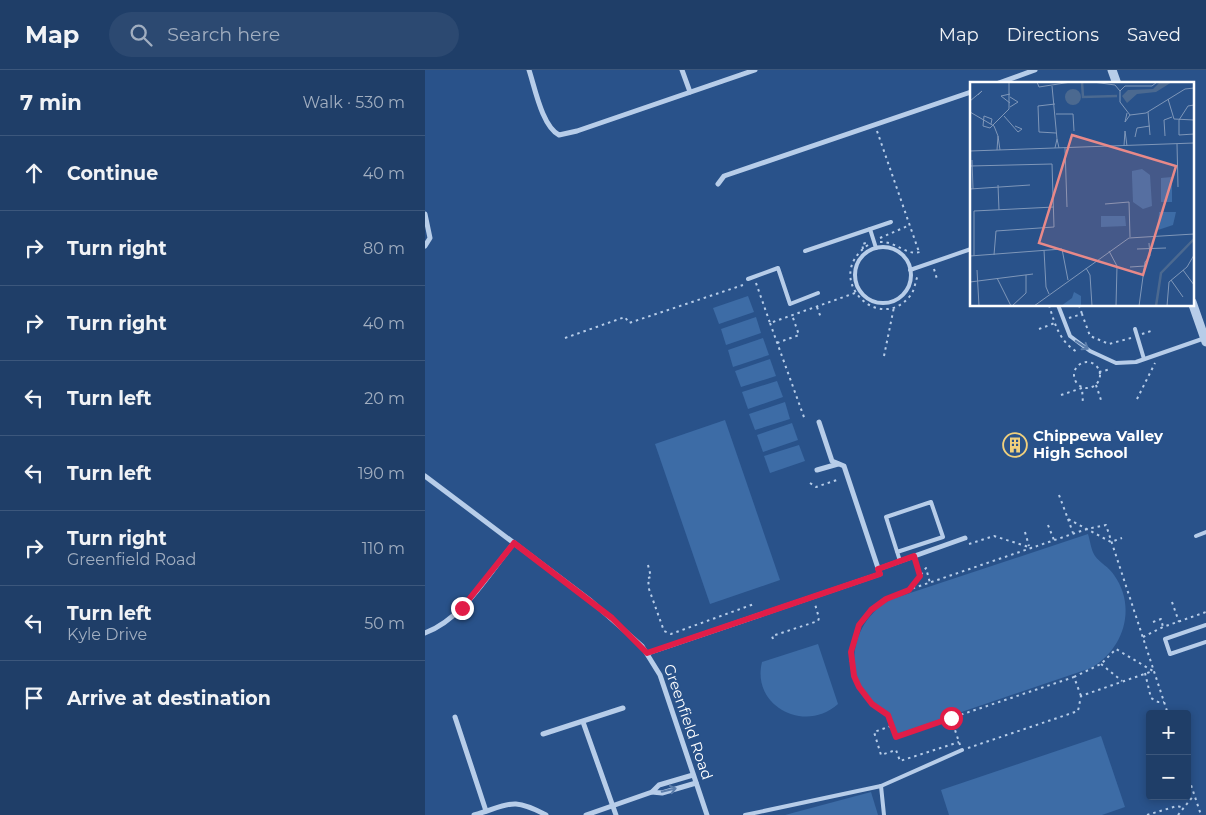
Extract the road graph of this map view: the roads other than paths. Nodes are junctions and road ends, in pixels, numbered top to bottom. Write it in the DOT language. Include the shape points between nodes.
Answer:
graph roads {
  1 [pos="529,70"];
  2 [pos="682,70"];
  3 [pos="755,70"];
  4 [pos="1035,70"];
  5 [pos="1112,70"];
  6 [pos="1002,82"];
  7 [pos="1116,82"];
  8 [pos="690,92"];
  9 [pos="970,92"];
  10 [pos="718,184"];
  11 [pos="425,214"];
  12 [pos="891,222"];
  13 [pos="869,229"];
  14 [pos="425,246"];
  15 [pos="876,248"];
  16 [pos="970,249"];
  17 [pos="805,251"];
  18 [pos="910,270"];
  19 [pos="747,282"];
  20 [pos="818,293"];
  21 [pos="1193,305"];
  22 [pos="1058,306"];
  23 [pos="1135,329"];
  24 [pos="1205,340"];
  25 [pos="1144,359"];
  26 [pos="819,422"];
  27 [pos="838,464"];
  28 [pos="817,470"];
  29 [pos="425,476"];
  30 [pos="1206,532"];
  31 [pos="1196,536"];
  32 [pos="943,537"];
  33 [pos="965,538"];
  34 [pos="514,543"];
  35 [pos="945,545"];
  36 [pos="897,552"];
  37 [pos="900,561"];
  38 [pos="878,569"];
  39 [pos="1206,625"];
  40 [pos="425,633"];
  41 [pos="1206,642"];
  42 [pos="647,653"];
  43 [pos="623,708"];
  44 [pos="455,717"];
  45 [pos="583,722"];
  46 [pos="543,734"];
  47 [pos="962,750"];
  48 [pos="693,775"];
  49 [pos="696,783"];
  50 [pos="881,786"];
  51 [pos="652,792"];
  52 [pos="612,806"];
  53 [pos="486,812"];
  54 [pos="474,815"];
  55 [pos="547,815"];
  56 [pos="586,815"];
  57 [pos="615,815"];
  58 [pos="707,815"];
  59 [pos="745,815"];
  60 [pos="884,815"];
  1 -- 8 [label="street" via="550,128 559,135"];
  2 -- 8 [label="street"];
  3 -- 8 [label="street"];
  4 -- 6 [label="street"];
  5 -- 7 [label="street"];
  9 -- 10 [label="street" via="724,176"];
  11 -- 14 [label="street" via="430,238"];
  12 -- 13 [label="lane"];
  13 -- 15 [label="lane"];
  13 -- 17 [label="lane"];
  15 -- 18 [label="lane" via="885,247 901,254"];
  15 -- 18 [label="lane" via="857,265 855,282 864,297 880,304 897,300 909,287"];
  16 -- 18 [label="lane"];
  19 -- 20 [label="lane" via="778,268 789,304"];
  21 -- 24 [label="street"];
  22 -- 25 [label="lane, one-way" via="1066,330 1078,344 1116,363"];
  23 -- 25 [label="lane"];
  24 -- 25 [label="lane"];
  26 -- 27 [label="street" via="832,461"];
  27 -- 28 [label="street"];
  27 -- 38 [label="street" via="844,466"];
  29 -- 34 [label="street, Greenfield Road"];
  30 -- 31 [label="lane"];
  32 -- 35 [label="lane"];
  32 -- 36 [label="lane"];
  32 -- 36 [label="lane" via="931,502 886,517"];
  33 -- 35 [label="street"];
  34 -- 40 [label="street" via="462,608 450,620"];
  34 -- 42 [label="street, Greenfield Road" via="612,618"];
  35 -- 37 [label="street"];
  36 -- 37 [label="lane"];
  37 -- 38 [label="street"];
  38 -- 42 [label="street" via="880,574"];
  39 -- 41 [label="lane" via="1165,639 1170,654"];
  42 -- 48 [label="street, Greenfield Road" via="660,675"];
  43 -- 45 [label="street"];
  44 -- 53 [label="street"];
  45 -- 46 [label="street"];
  45 -- 52 [label="street"];
  47 -- 50 [label="lane"];
  48 -- 49 [label="street, Greenfield Road"];
  48 -- 51 [label="street" via="659,785"];
  51 -- 49 [label="street, one-way" via="662,793"];
  49 -- 58 [label="street, Greenfield Road"];
  50 -- 59 [label="lane"];
  50 -- 60 [label="lane"];
  51 -- 52 [label="street"];
  52 -- 56 [label="street"];
  52 -- 57 [label="street"];
  53 -- 54 [label="street"];
  53 -- 55 [label="street" via="521,803"];
}
